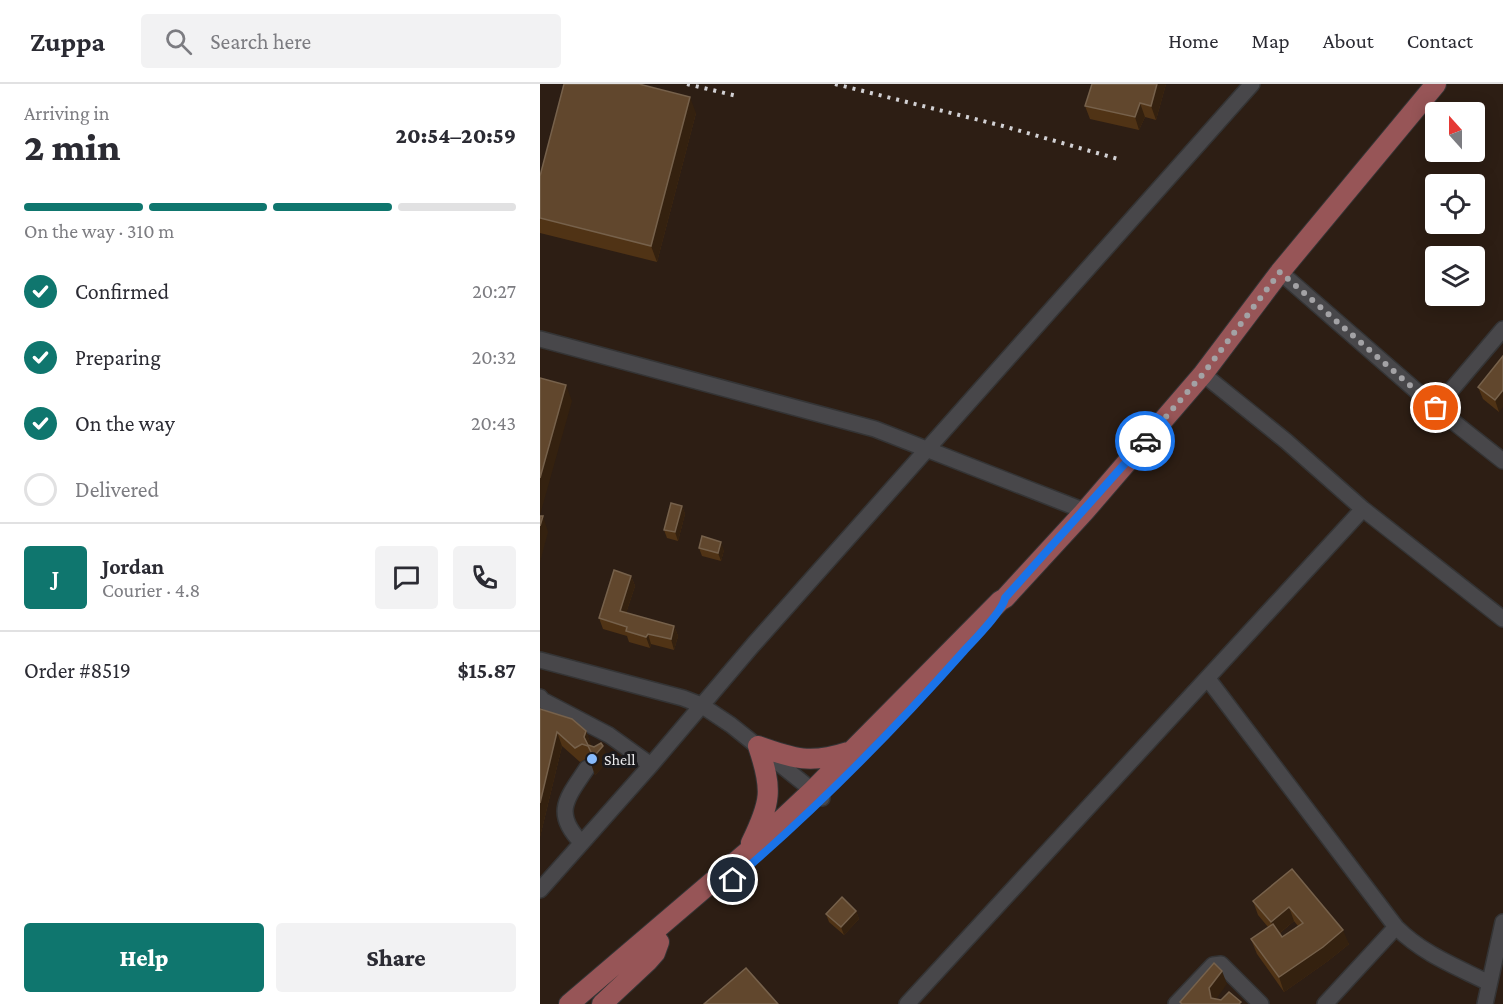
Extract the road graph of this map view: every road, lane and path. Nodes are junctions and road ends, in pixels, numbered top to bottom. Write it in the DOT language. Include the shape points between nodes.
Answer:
graph roads {
  1 [pos="1252,84"];
  2 [pos="1436,84"];
  3 [pos="1280,272"];
  4 [pos="1503,328"];
  5 [pos="540,339"];
  6 [pos="1203,374"];
  7 [pos="1436,408"];
  8 [pos="929,449"];
  9 [pos="1503,461"];
  10 [pos="1363,509"];
  11 [pos="1084,511"];
  12 [pos="1005,598"];
  13 [pos="1503,619"];
  14 [pos="540,660"];
  15 [pos="1208,679"];
  16 [pos="540,697"];
  17 [pos="701,705"];
  18 [pos="609,735"];
  19 [pos="758,746"];
  20 [pos="599,751"];
  21 [pos="851,752"];
  22 [pos="651,765"];
  23 [pos="587,768"];
  24 [pos="817,794"];
  25 [pos="582,843"];
  26 [pos="747,852"];
  27 [pos="540,890"];
  28 [pos="1503,922"];
  29 [pos="1396,927"];
  30 [pos="658,942"];
  31 [pos="1489,983"];
  32 [pos="1240,984"];
  33 [pos="1228,997"];
  34 [pos="569,1004"];
  35 [pos="588,1004"];
  36 [pos="602,1004"];
  37 [pos="907,1004"];
  38 [pos="1176,1004"];
  39 [pos="1261,1004"];
  40 [pos="1325,1004"];
  41 [pos="1485,1004"];
  1 -- 8 [label="street"];
  2 -- 3 [label="main road"];
  3 -- 6 [label="main road"];
  3 -- 7 [label="street"];
  4 -- 7 [label="street"];
  5 -- 8 [label="street" via="875,429"];
  6 -- 10 [label="street"];
  6 -- 11 [label="main road"];
  7 -- 9 [label="street"];
  8 -- 11 [label="street"];
  8 -- 17 [label="street"];
  10 -- 13 [label="street"];
  10 -- 15 [label="street"];
  11 -- 12 [label="main road"];
  12 -- 21 [label="main road"];
  12 -- 24 [label="main road" via="979,635 934,685"];
  14 -- 17 [label="street"];
  15 -- 29 [label="street"];
  15 -- 37 [label="street"];
  16 -- 18 [label="street"];
  17 -- 19 [label="street"];
  17 -- 22 [label="street"];
  18 -- 20 [label="street"];
  18 -- 22 [label="street"];
  19 -- 21 [label="main road" via="807,760"];
  19 -- 24 [label="street"];
  19 -- 26 [label="main road" via="769,795"];
  21 -- 24 [label="main road"];
  22 -- 25 [label="street"];
  23 -- 25 [label="street" via="564,809 571,832"];
  24 -- 26 [label="main road"];
  24 -- 30 [label="main road" via="747,868"];
  25 -- 27 [label="street"];
  26 -- 34 [label="main road"];
  28 -- 31 [label="street"];
  29 -- 31 [label="street" via="1426,952"];
  29 -- 40 [label="street"];
  30 -- 35 [label="main road"];
  30 -- 36 [label="main road" via="648,961"];
  31 -- 41 [label="street"];
  32 -- 33 [label="street"];
  32 -- 38 [label="street" via="1221,964 1213,966"];
  32 -- 39 [label="street"];
}
